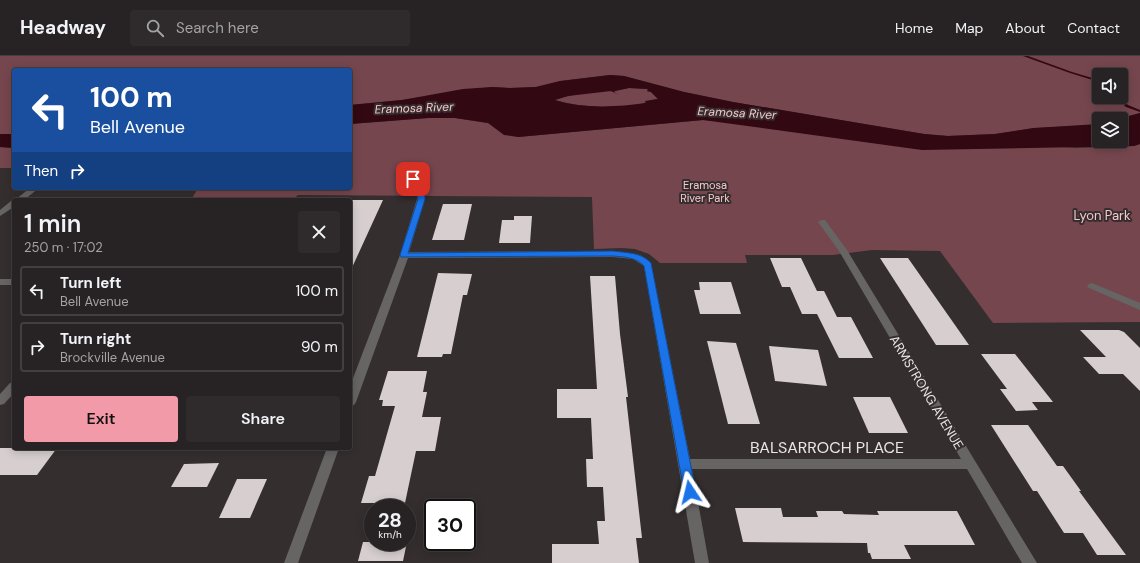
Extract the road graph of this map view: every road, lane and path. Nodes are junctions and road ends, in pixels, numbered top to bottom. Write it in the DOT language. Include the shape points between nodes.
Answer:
graph roads {
  1 [pos="413,179"];
  2 [pos="32,190"];
  3 [pos="22,198"];
  4 [pos="12,205"];
  5 [pos="0,214"];
  6 [pos="822,222"];
  7 [pos="404,255"];
  8 [pos="0,282"];
  9 [pos="12,282"];
  10 [pos="1092,286"];
  11 [pos="1140,307"];
  12 [pos="12,388"];
  13 [pos="352,397"];
  14 [pos="0,401"];
  15 [pos="332,450"];
  16 [pos="685,464"];
  17 [pos="969,464"];
  18 [pos="291,563"];
  19 [pos="702,563"];
  20 [pos="1030,563"];
  1 -- 7 [label="street" via="421,187 421,199"];
  2 -- 3 [label="street"];
  4 -- 5 [label="street"];
  6 -- 17 [label="street, ARMSTRONG AVENUE" via="843,250"];
  7 -- 13 [label="street"];
  7 -- 16 [label="street" via="613,254 636,256 644,260 648,265"];
  8 -- 9 [label="street"];
  10 -- 11 [label="street"];
  12 -- 14 [label="street"];
  15 -- 18 [label="street"];
  16 -- 17 [label="street, BALSARROCH PLACE"];
  16 -- 19 [label="street"];
  17 -- 20 [label="street, ARMSTRONG AVENUE"];
}
